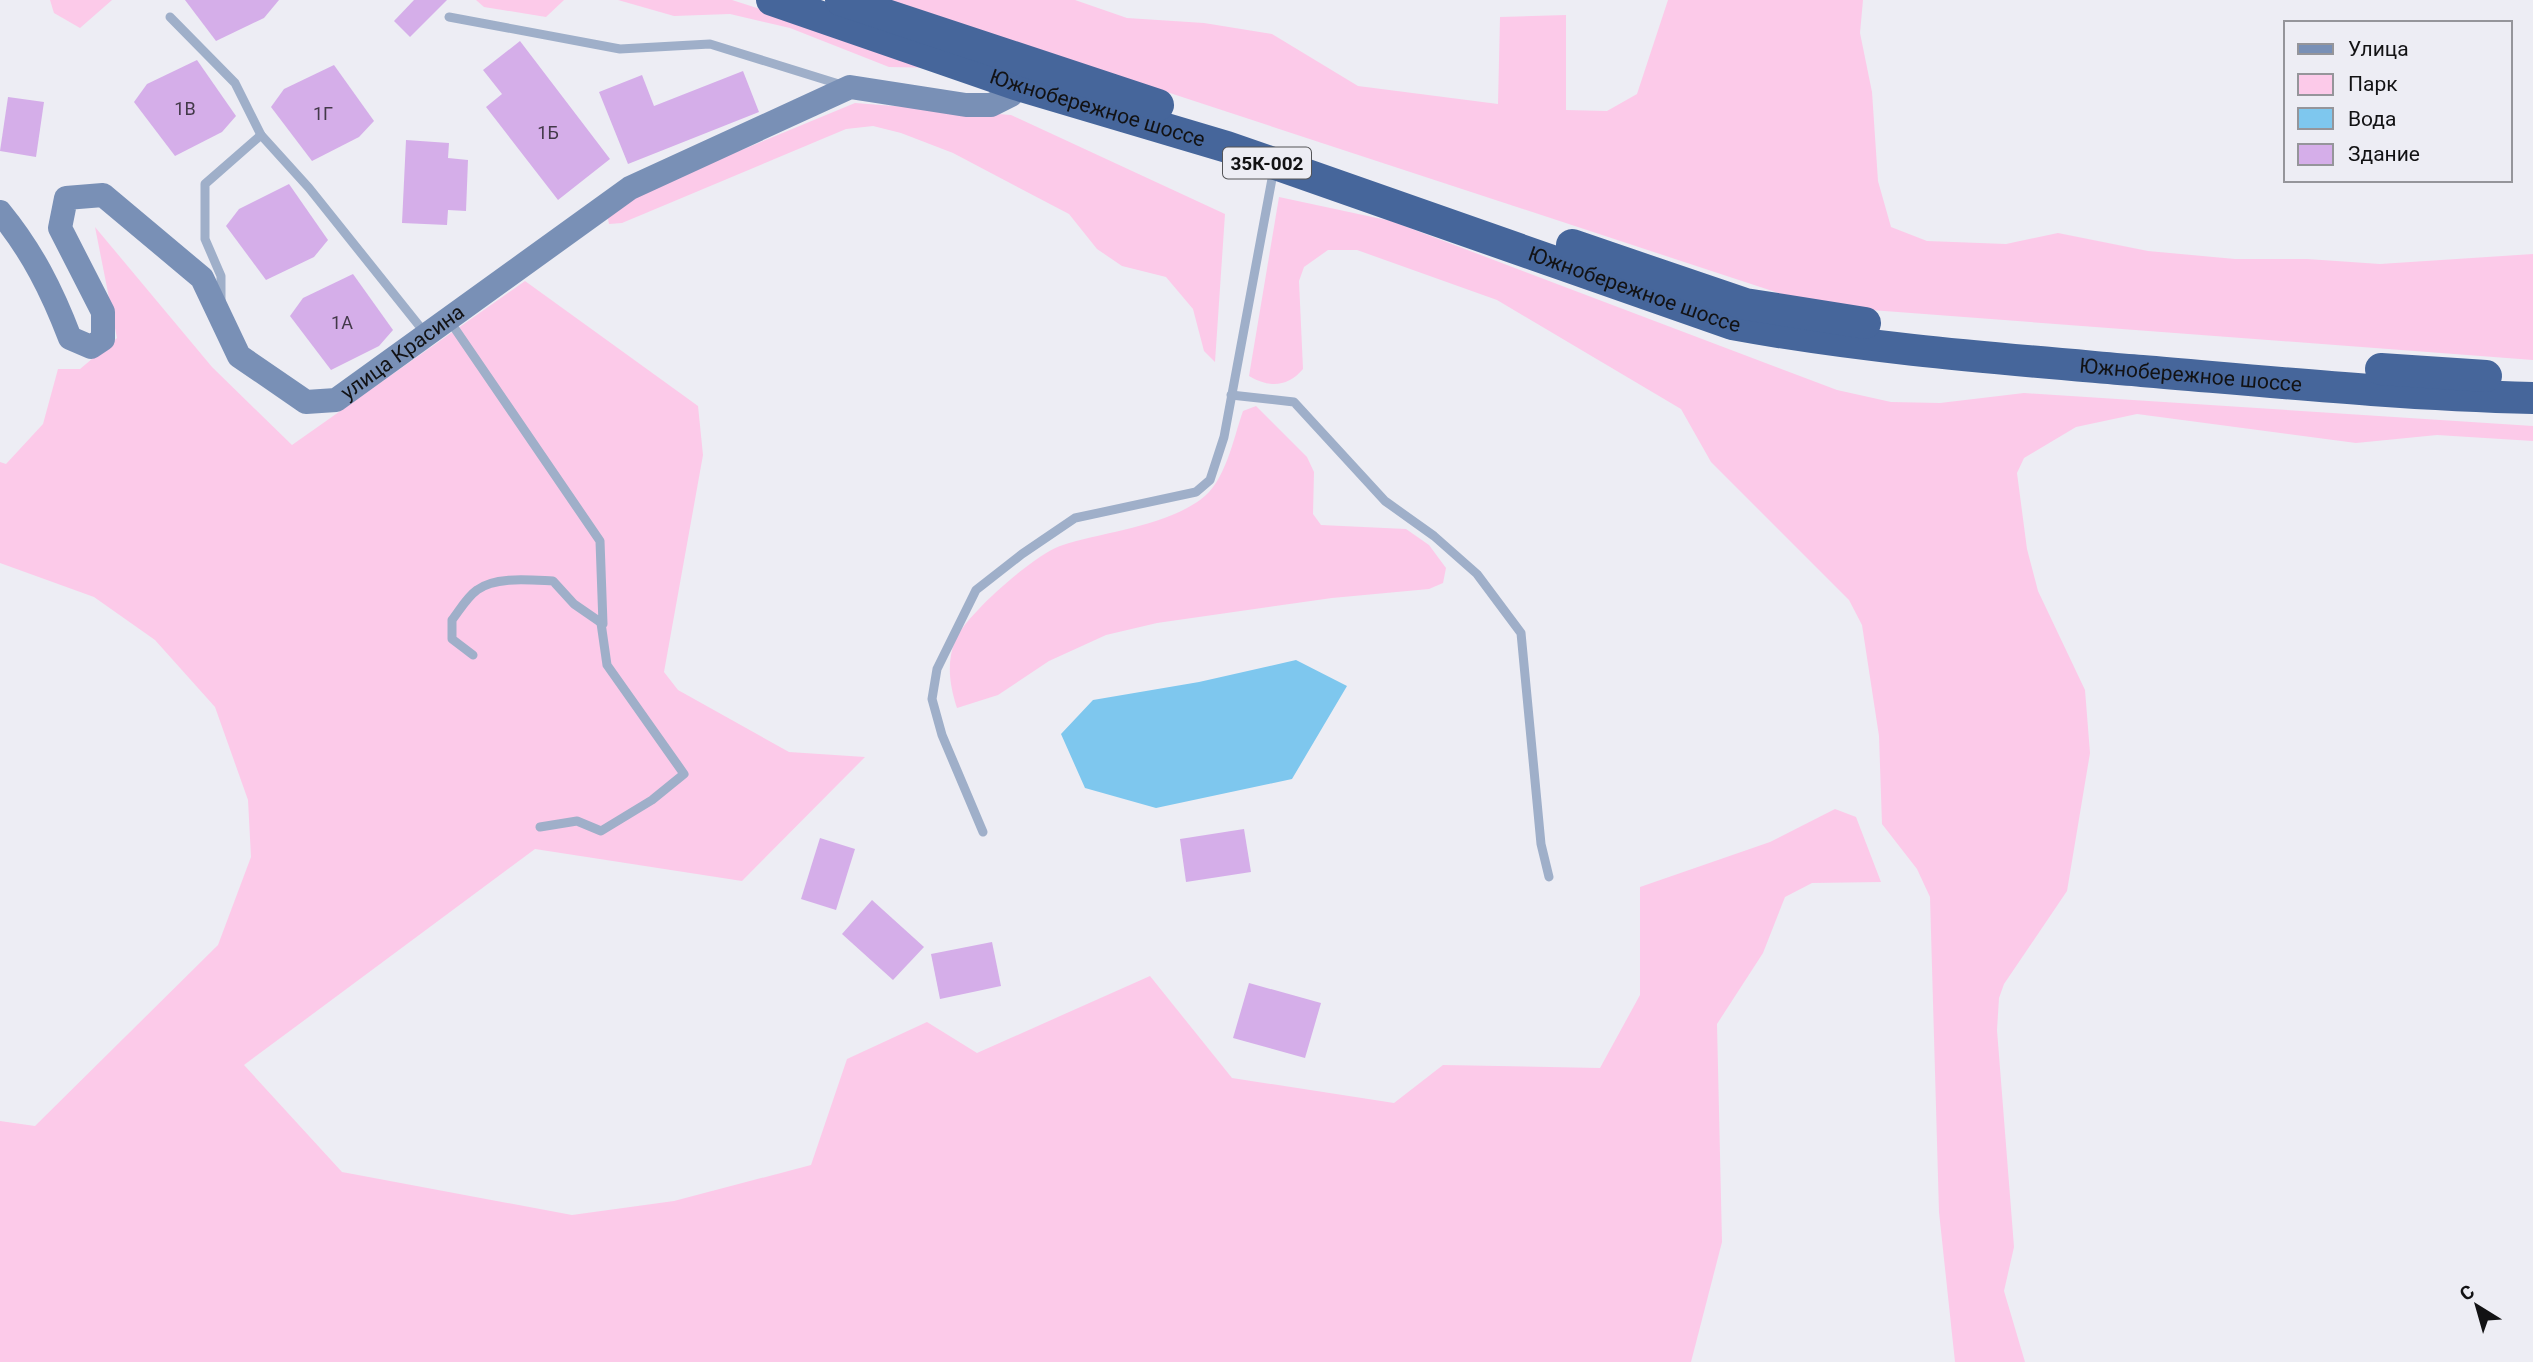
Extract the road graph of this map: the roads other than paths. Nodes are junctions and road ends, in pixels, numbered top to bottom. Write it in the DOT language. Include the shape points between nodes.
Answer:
graph roads {
  1 [pos="772,0"];
  2 [pos="841,0"];
  3 [pos="170,17"];
  4 [pos="449,17"];
  5 [pos="1023,73"];
  6 [pos="850,87"];
  7 [pos="261,135"];
  8 [pos="1275,166"];
  9 [pos="0,212"];
  10 [pos="1523,239"];
  11 [pos="221,318"];
  12 [pos="448,318"];
  13 [pos="426,335"];
  14 [pos="2533,379"];
  15 [pos="1231,395"];
  16 [pos="2533,398"];
  17 [pos="601,622"];
  18 [pos="472,655"];
  19 [pos="540,827"];
  20 [pos="982,832"];
  21 [pos="1549,877"];
  1 -- 5 [label="highway, Южнобережное шоссе"];
  2 -- 5 [label="highway, Южнобережное шоссе"];
  3 -- 7 [label="lane" via="235,83"];
  4 -- 6 [label="lane" via="620,49 710,44"];
  5 -- 6 [label="street" via="1011,95 991,105"];
  5 -- 8 [label="highway, Южнобережное шоссе / 35К-002"];
  5 -- 10 [label="highway, Южнобережное шоссе / 35К-002"];
  6 -- 12 [label="street, улица Красина" via="630,187"];
  7 -- 11 [label="lane" via="205,184 205,239 221,276"];
  7 -- 13 [label="lane"];
  8 -- 10 [label="highway, Южнобережное шоссе / 35К-002"];
  8 -- 15 [label="lane"];
  9 -- 11 [label="street, улица Красина" via="51,288 70,338 91,347 103,339 103,312 60,228 66,198 103,195 202,278"];
  10 -- 14 [label="highway, Южнобережное шоссе" via="1745,304 1830,320 2246,359"];
  10 -- 16 [label="highway, Южнобережное шоссе" via="1732,324 1818,340 2425,395"];
  11 -- 13 [label="street, улица Красина" via="239,356 306,402 336,400"];
  12 -- 13 [label="street, улица Красина"];
  12 -- 17 [label="lane" via="600,541"];
  15 -- 20 [label="lane" via="1210,480 1196,492 1075,518 976,590 937,669 932,699"];
  15 -- 21 [label="lane" via="1294,402 1385,501 1478,574 1507,612 1521,634 1541,844"];
  17 -- 18 [label="lane" via="574,604 553,581 491,585 477,590 452,620 452,639"];
  17 -- 19 [label="lane" via="607,664 684,774 601,831 578,821"];
}
